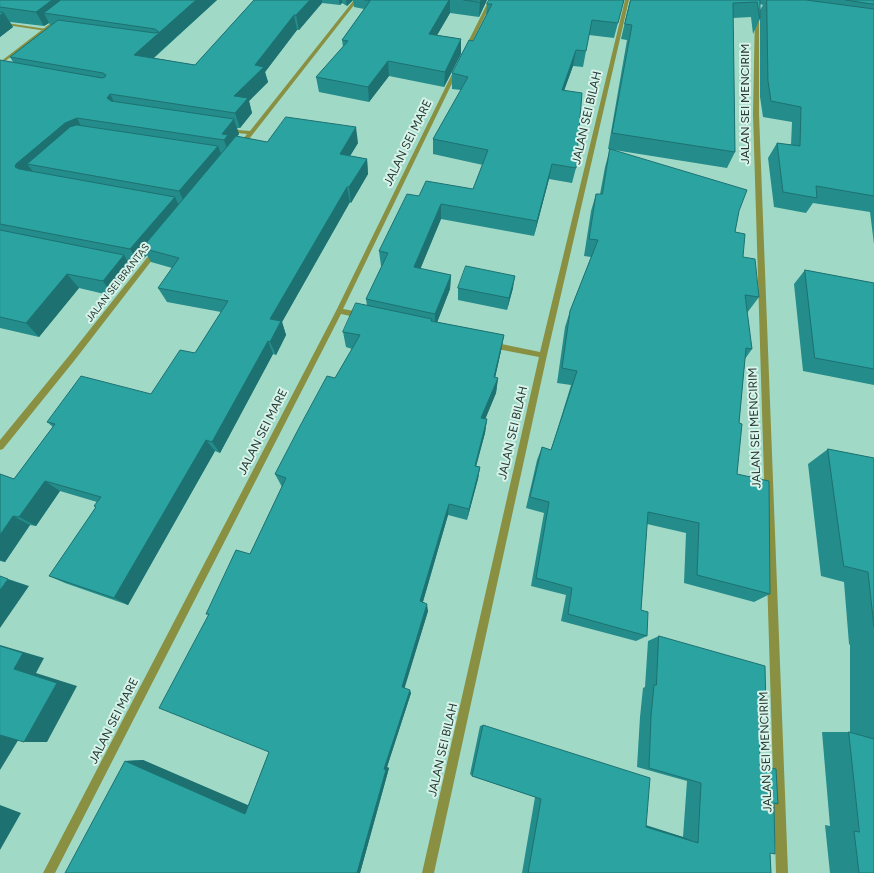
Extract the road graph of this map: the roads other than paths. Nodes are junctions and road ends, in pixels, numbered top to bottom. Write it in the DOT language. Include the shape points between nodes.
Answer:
graph roads {
  1 [pos="356,0"];
  2 [pos="491,0"];
  3 [pos="627,0"];
  4 [pos="757,7"];
  5 [pos="62,17"];
  6 [pos="0,23"];
  7 [pos="45,30"];
  8 [pos="59,32"];
  9 [pos="0,64"];
  10 [pos="218,128"];
  11 [pos="251,133"];
  12 [pos="235,154"];
  13 [pos="159,248"];
  14 [pos="133,266"];
  15 [pos="141,268"];
  16 [pos="339,311"];
  17 [pos="370,318"];
  18 [pos="483,343"];
  19 [pos="543,355"];
  20 [pos="0,446"];
  21 [pos="49,873"];
  22 [pos="428,873"];
  23 [pos="782,873"];
  1 -- 11 [label="street"];
  2 -- 16 [label="street, JALAN SEI MARE"];
  3 -- 19 [label="street, JALAN SEI BILAH"];
  4 -- 23 [label="street, JALAN SEI MENCIRIM" via="756,122"];
  5 -- 7 [label="street"];
  6 -- 7 [label="street"];
  7 -- 8 [label="street"];
  7 -- 9 [label="street"];
  10 -- 11 [label="street"];
  11 -- 12 [label="street"];
  13 -- 15 [label="street, JALAN SEI BRANTAS"];
  14 -- 15 [label="street"];
  15 -- 20 [label="street, JALAN SEI BRANTAS"];
  16 -- 17 [label="street"];
  16 -- 21 [label="street, JALAN SEI MARE"];
  18 -- 19 [label="street"];
  19 -- 22 [label="street, JALAN SEI BILAH"];
}
